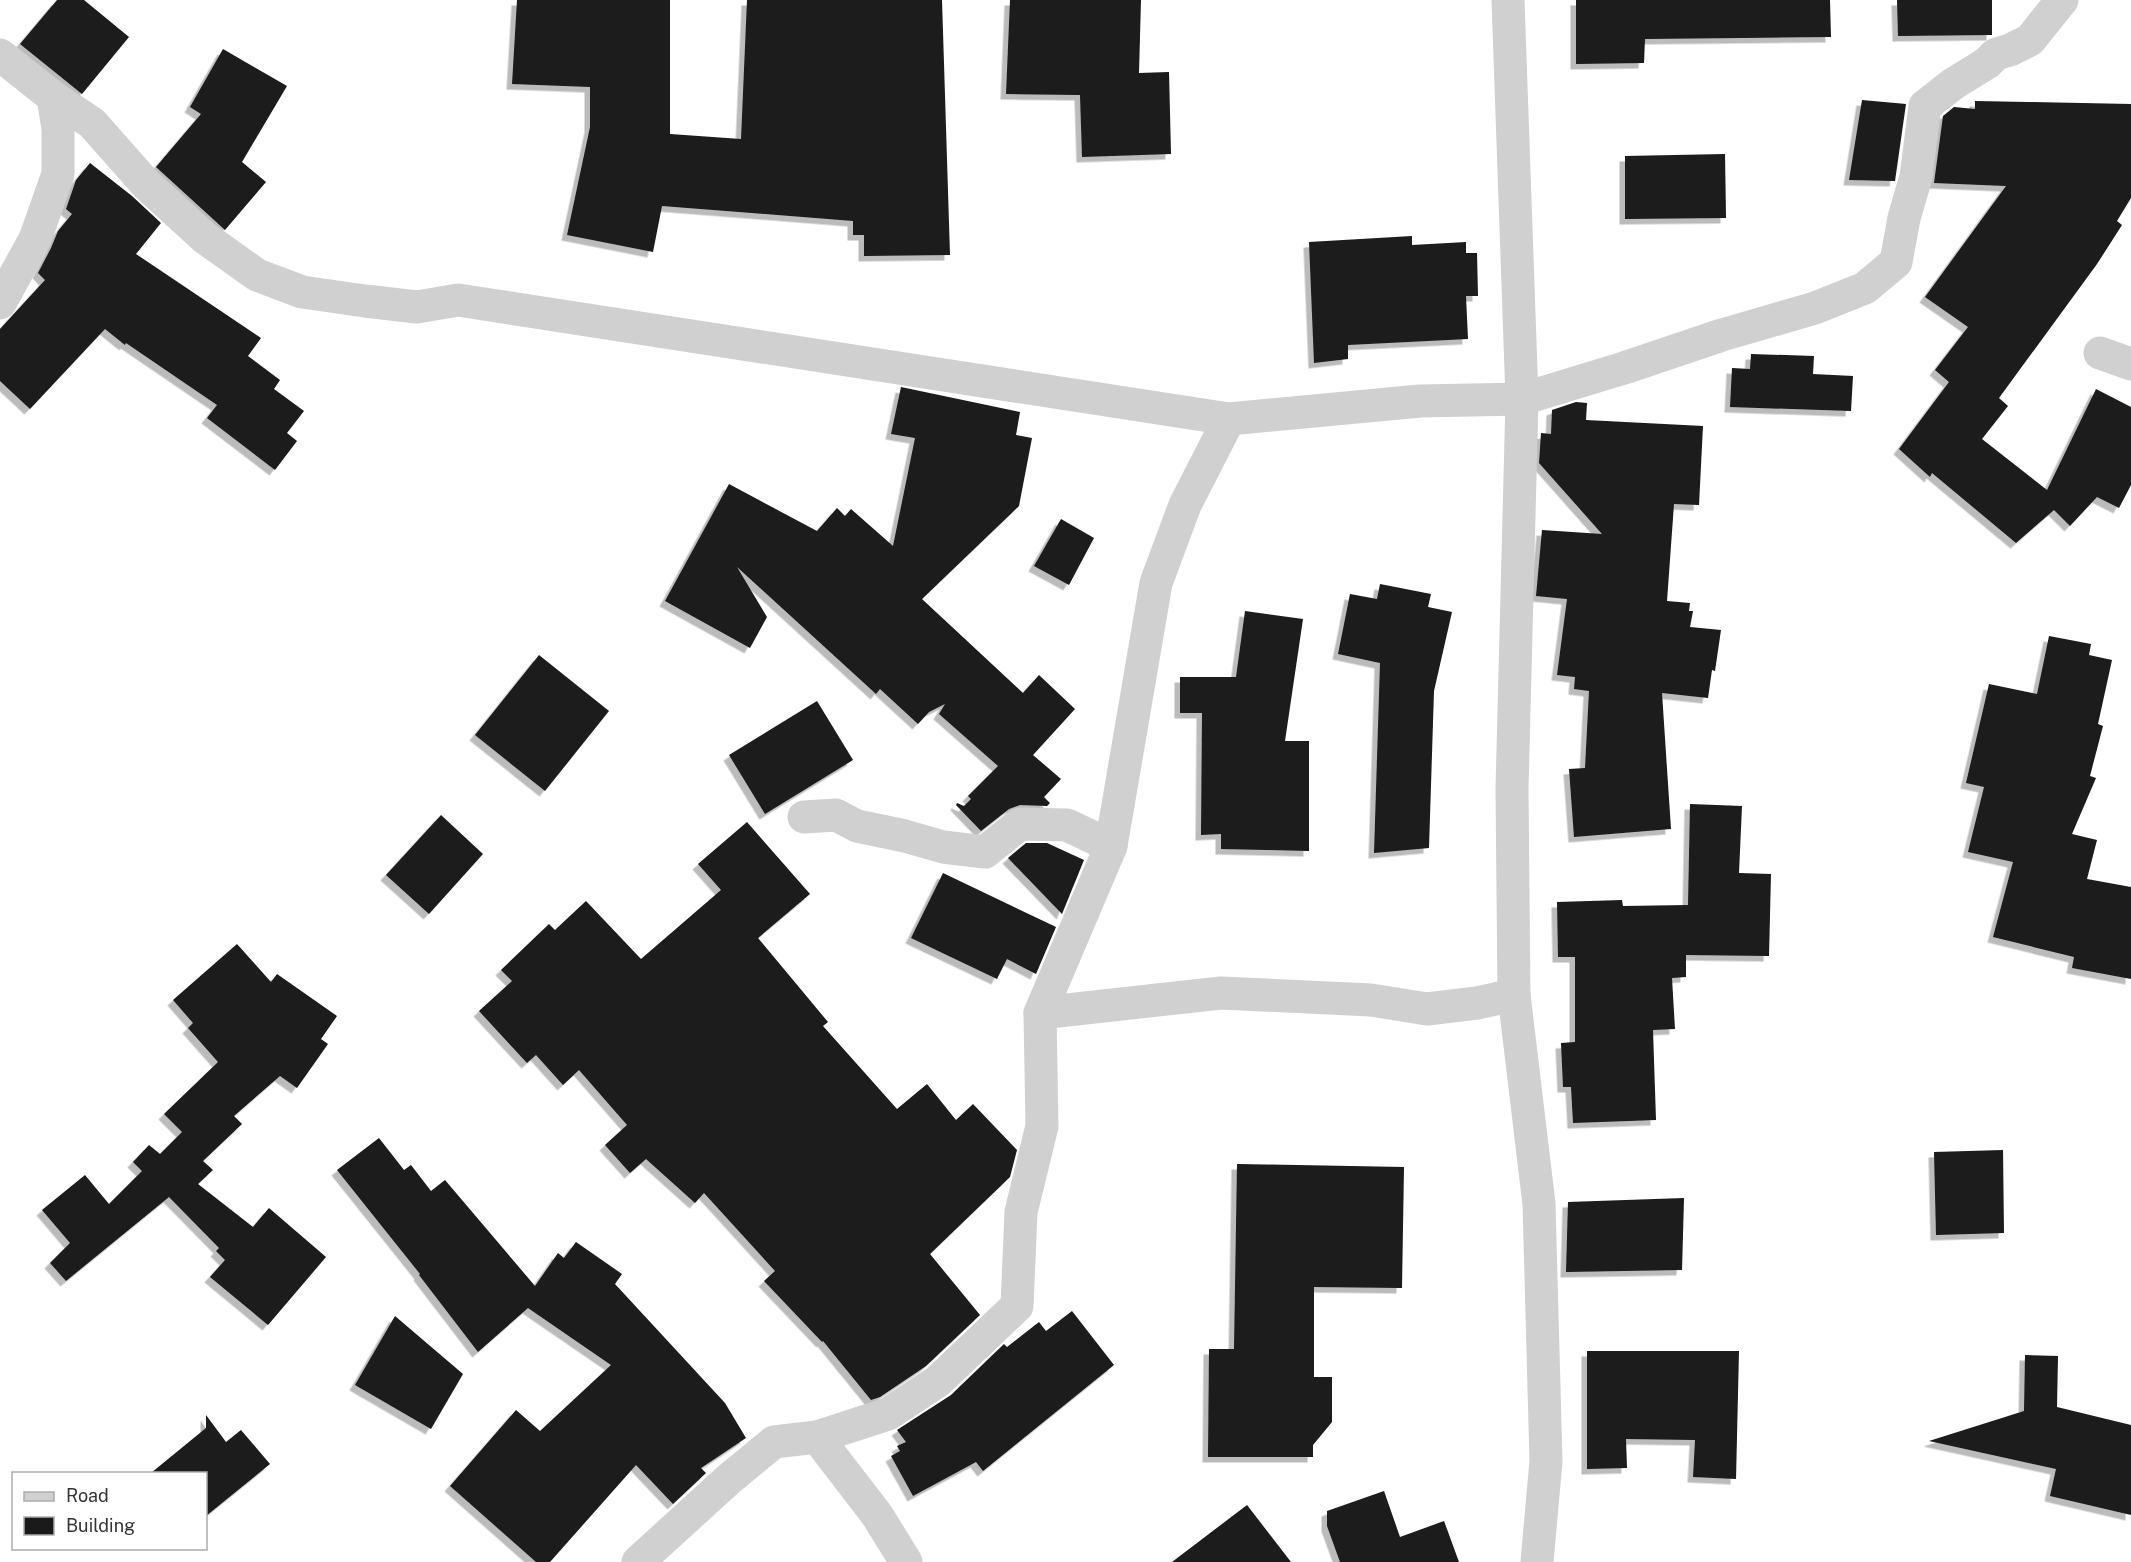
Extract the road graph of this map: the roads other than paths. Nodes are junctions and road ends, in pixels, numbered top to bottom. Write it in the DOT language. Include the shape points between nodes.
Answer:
graph roads {
  1 [pos="1508,0"];
  2 [pos="2062,0"];
  3 [pos="0,56"];
  4 [pos="53,97"];
  5 [pos="0,303"];
  6 [pos="2100,353"];
  7 [pos="2131,364"];
  8 [pos="1522,399"];
  9 [pos="1229,419"];
  10 [pos="804,817"];
  11 [pos="1112,846"];
  12 [pos="1514,995"];
  13 [pos="1040,1013"];
  14 [pos="817,1437"];
  15 [pos="638,1562"];
  16 [pos="906,1562"];
  17 [pos="1537,1562"];
  1 -- 8 [label="street"];
  2 -- 8 [label="street" via="2030,40 1996,54 1925,106 1916,177 1896,262 1865,288 1815,308"];
  3 -- 4 [label="street"];
  4 -- 5 [label="street" via="58,174 35,239"];
  4 -- 9 [label="street" via="92,123 146,184 205,238 257,275 302,292 417,307 458,300"];
  6 -- 7 [label="street"];
  8 -- 9 [label="street" via="1420,400"];
  8 -- 12 [label="street" via="1512,789"];
  9 -- 11 [label="street" via="1185,505 1156,583"];
  10 -- 11 [label="street" via="836,815 857,826 943,847 985,852 1020,825 1066,825"];
  11 -- 13 [label="street"];
  12 -- 13 [label="street" via="1427,1009 1371,1000 1221,993"];
  12 -- 17 [label="street" via="1539,1204 1546,1461"];
  13 -- 14 [label="street" via="1042,1126 1021,1212 1017,1306 938,1381 888,1414"];
  14 -- 15 [label="street" via="774,1442"];
  14 -- 16 [label="street" via="877,1515"];
}
